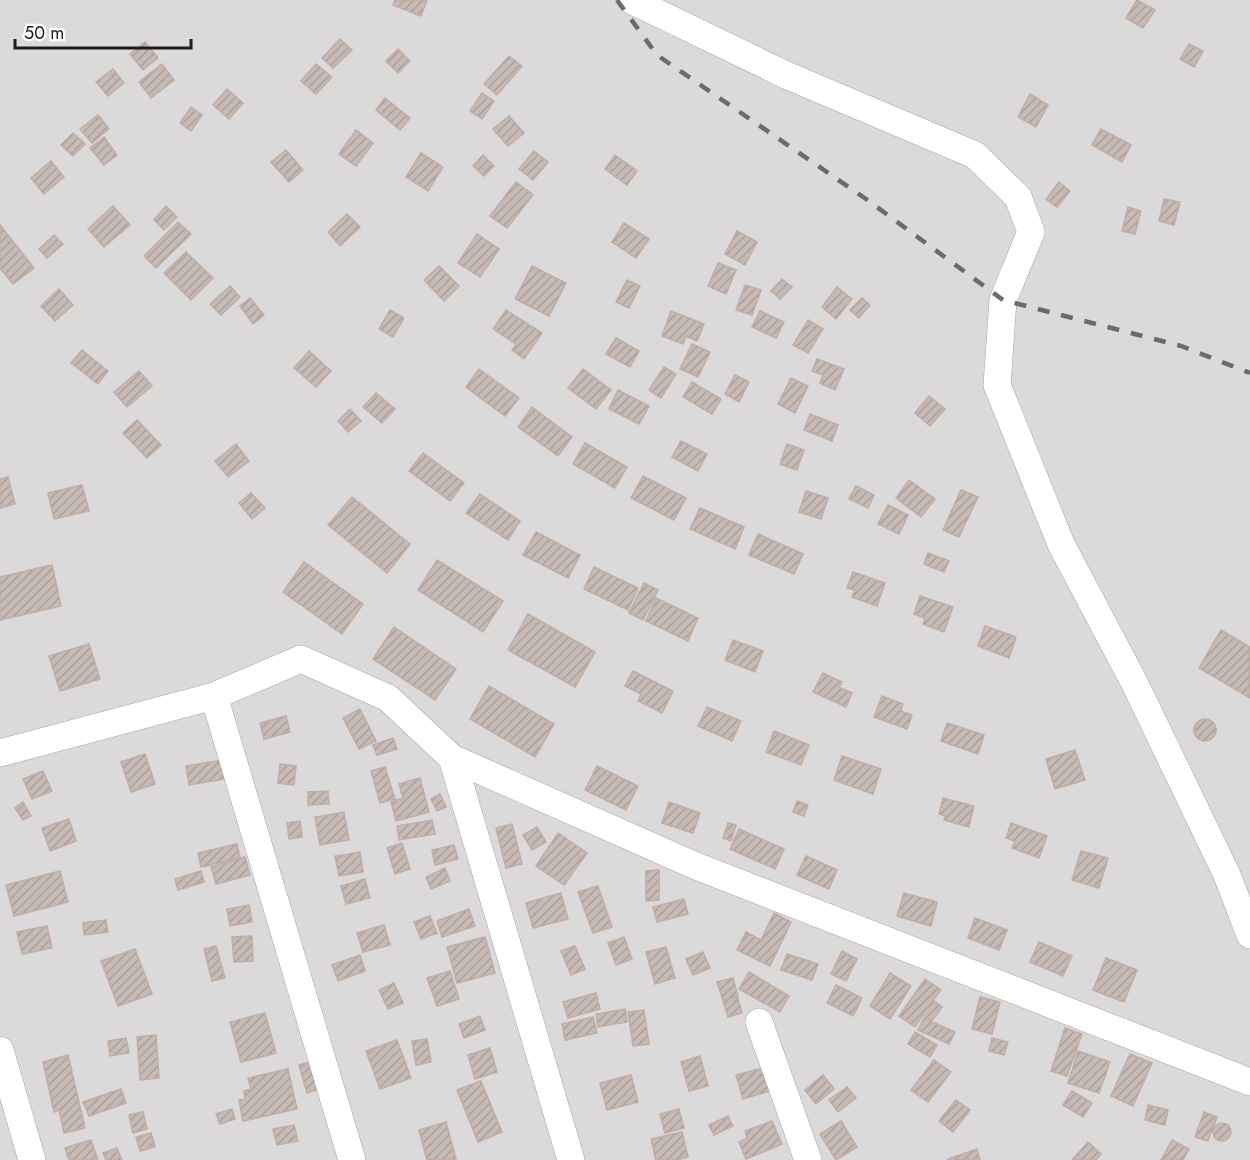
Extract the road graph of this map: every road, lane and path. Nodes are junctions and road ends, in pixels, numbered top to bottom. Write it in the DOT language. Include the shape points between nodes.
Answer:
graph roads {
  1 [pos="631,0"];
  2 [pos="214,696"];
  3 [pos="0,753"];
  4 [pos="452,758"];
  5 [pos="1250,935"];
  6 [pos="759,1022"];
  7 [pos="0,1050"];
  8 [pos="1250,1082"];
  9 [pos="32,1160"];
  10 [pos="352,1160"];
  11 [pos="572,1160"];
  12 [pos="808,1160"];
  1 -- 5 [label="street" via="786,75 975,155 1018,197 1031,232 1003,300 997,385 1061,544 1136,684 1227,875"];
  2 -- 3 [label="street"];
  2 -- 4 [label="street" via="301,659 388,698"];
  2 -- 10 [label="street"];
  4 -- 8 [label="street" via="696,866"];
  4 -- 11 [label="street"];
  6 -- 12 [label="street"];
  7 -- 9 [label="street"];
}
